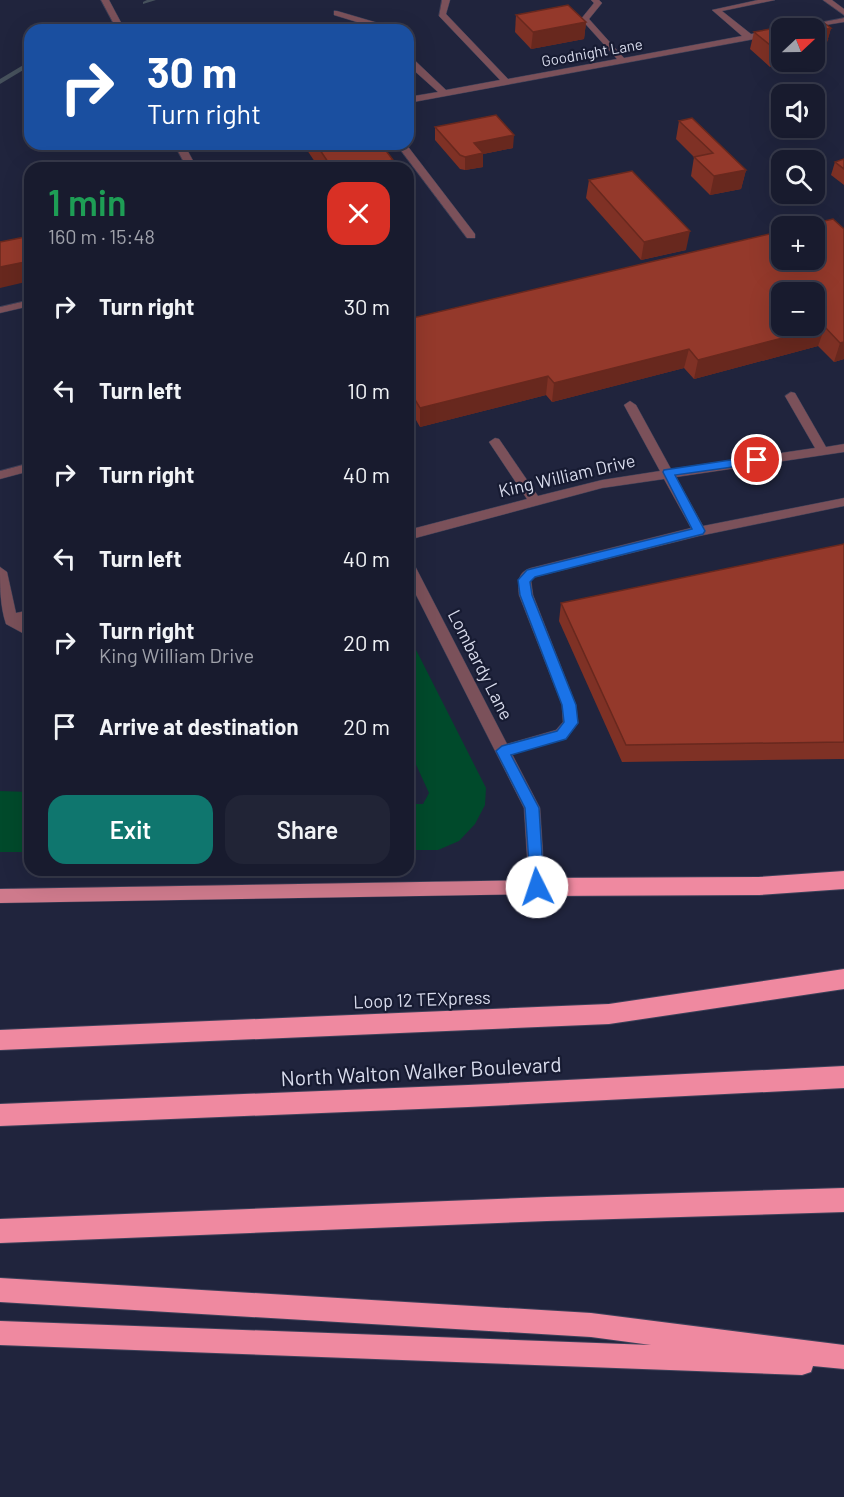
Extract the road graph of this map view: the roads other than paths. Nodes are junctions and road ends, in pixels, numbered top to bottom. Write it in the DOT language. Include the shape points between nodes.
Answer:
graph roads {
  1 [pos="105,0"];
  2 [pos="446,0"];
  3 [pos="595,0"];
  4 [pos="771,0"];
  5 [pos="827,0"];
  6 [pos="338,13"];
  7 [pos="844,13"];
  8 [pos="844,20"];
  9 [pos="825,23"];
  10 [pos="118,24"];
  11 [pos="373,24"];
  12 [pos="771,33"];
  13 [pos="749,37"];
  14 [pos="623,61"];
  15 [pos="414,66"];
  16 [pos="506,82"];
  17 [pos="444,93"];
  18 [pos="414,99"];
  19 [pos="406,150"];
  20 [pos="471,236"];
  21 [pos="24,304"];
  22 [pos="0,310"];
  23 [pos="791,396"];
  24 [pos="630,405"];
  25 [pos="495,442"];
  26 [pos="844,448"];
  27 [pos="823,450"];
  28 [pos="24,469"];
  29 [pos="668,472"];
  30 [pos="0,475"];
  31 [pos="535,501"];
  32 [pos="844,502"];
  33 [pos="699,531"];
  34 [pos="414,533"];
  35 [pos="0,572"];
  36 [pos="414,578"];
  37 [pos="24,617"];
  38 [pos="11,620"];
  39 [pos="24,628"];
  40 [pos="502,751"];
  41 [pos="844,880"];
  42 [pos="537,887"];
  43 [pos="0,896"];
  44 [pos="844,979"];
  45 [pos="0,1040"];
  46 [pos="844,1077"];
  47 [pos="0,1115"];
  48 [pos="844,1200"];
  49 [pos="0,1231"];
  50 [pos="0,1290"];
  51 [pos="0,1333"];
  52 [pos="844,1358"];
  53 [pos="844,1364"];
  1 -- 10 [label="street"];
  2 -- 16 [label="street" via="442,14"];
  3 -- 14 [label="street" via="598,3 585,19"];
  4 -- 13 [label="street" via="716,10"];
  5 -- 7 [label="street"];
  6 -- 11 [label="street"];
  8 -- 9 [label="street"];
  12 -- 13 [label="street, Goodnight Lane"];
  13 -- 14 [label="street, Goodnight Lane"];
  14 -- 16 [label="street, Goodnight Lane"];
  15 -- 17 [label="street"];
  16 -- 17 [label="street, Goodnight Lane"];
  17 -- 18 [label="street, Goodnight Lane"];
  19 -- 20 [label="street"];
  21 -- 22 [label="street"];
  23 -- 27 [label="street"];
  24 -- 29 [label="street"];
  25 -- 31 [label="street"];
  26 -- 27 [label="street, King William Drive"];
  27 -- 29 [label="street, King William Drive"];
  28 -- 30 [label="street"];
  29 -- 31 [label="street, King William Drive"];
  29 -- 33 [label="street"];
  31 -- 34 [label="street, King William Drive"];
  32 -- 33 [label="street"];
  33 -- 40 [label="street" via="531,573 524,580 526,595 569,705 571,723 561,735"];
  35 -- 38 [label="street"];
  36 -- 40 [label="street, Lombardy Lane"];
  37 -- 38 [label="street"];
  38 -- 39 [label="street"];
  40 -- 42 [label="street, Lombardy Lane" via="532,808"];
  41 -- 42 [label="highway" via="759,886"];
  42 -- 43 [label="main road"];
  44 -- 45 [label="highway, Loop 12 TEXpress" via="609,1014"];
  46 -- 47 [label="highway, North Walton Walker Boulevard"];
  48 -- 49 [label="highway"];
  50 -- 52 [label="highway" via="591,1325"];
  51 -- 53 [label="highway"];
}
